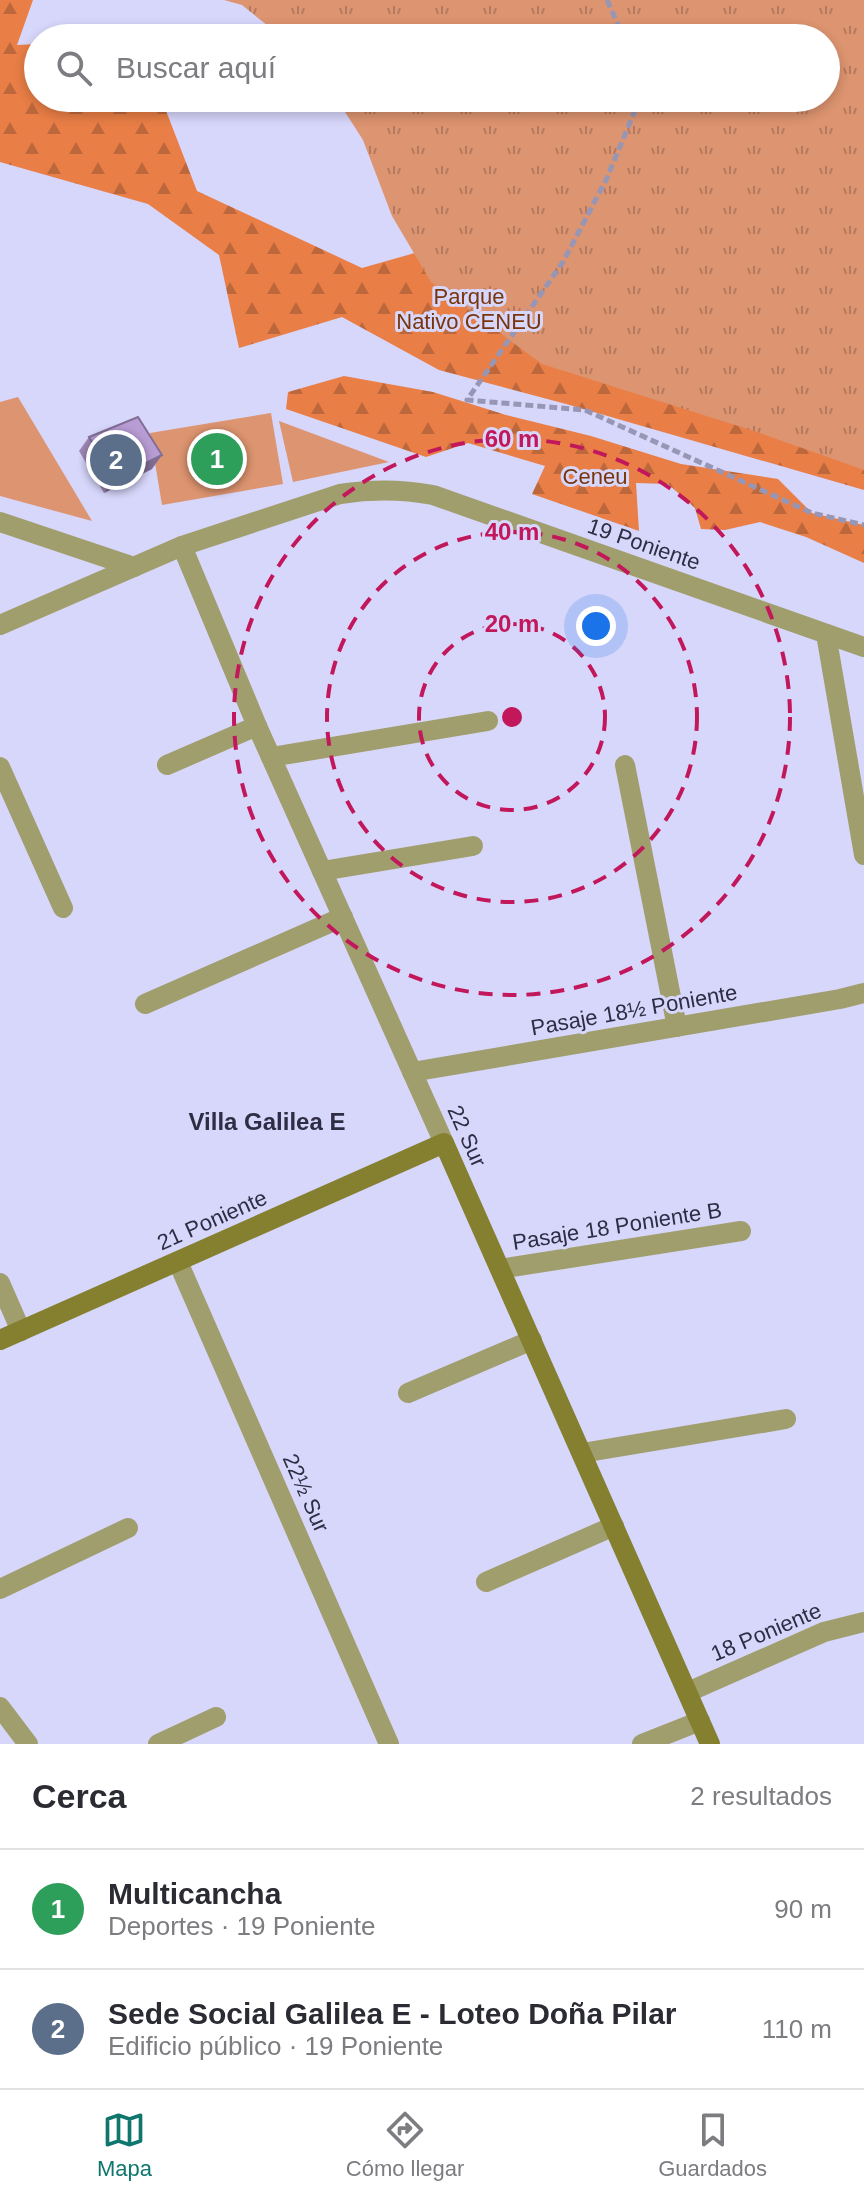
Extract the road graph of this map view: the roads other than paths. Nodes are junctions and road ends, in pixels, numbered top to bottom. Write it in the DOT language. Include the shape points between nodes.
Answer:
graph roads {
  1 [pos="0,522"];
  2 [pos="182,546"];
  3 [pos="134,567"];
  4 [pos="0,625"];
  5 [pos="826,634"];
  6 [pos="864,647"];
  7 [pos="488,721"];
  8 [pos="257,726"];
  9 [pos="271,757"];
  10 [pos="167,765"];
  11 [pos="625,765"];
  12 [pos="0,767"];
  13 [pos="473,846"];
  14 [pos="864,855"];
  15 [pos="322,871"];
  16 [pos="63,908"];
  17 [pos="343,917"];
  18 [pos="864,993"];
  19 [pos="145,1004"];
  20 [pos="677,1027"];
  21 [pos="412,1072"];
  22 [pos="444,1143"];
  23 [pos="741,1231"];
  24 [pos="178,1262"];
  25 [pos="500,1269"];
  26 [pos="0,1283"];
  27 [pos="21,1331"];
  28 [pos="0,1340"];
  29 [pos="532,1340"];
  30 [pos="408,1393"];
  31 [pos="786,1419"];
  32 [pos="582,1453"];
  33 [pos="614,1526"];
  34 [pos="128,1528"];
  35 [pos="486,1582"];
  36 [pos="0,1589"];
  37 [pos="864,1622"];
  38 [pos="688,1692"];
  39 [pos="0,1707"];
  40 [pos="216,1717"];
  41 [pos="700,1721"];
  42 [pos="28,1744"];
  43 [pos="158,1744"];
  44 [pos="389,1744"];
  45 [pos="642,1744"];
  46 [pos="710,1744"];
  1 -- 3 [label="street"];
  2 -- 3 [label="street, 19 Poniente"];
  2 -- 5 [label="street, 19 Poniente" via="340,494 413,491"];
  2 -- 8 [label="street, 22 Sur"];
  3 -- 4 [label="street, 19 Poniente"];
  5 -- 6 [label="street, 19 Poniente"];
  5 -- 14 [label="street"];
  7 -- 9 [label="street"];
  8 -- 9 [label="street, 22 Sur"];
  8 -- 10 [label="street"];
  9 -- 15 [label="street, 22 Sur"];
  11 -- 20 [label="street"];
  12 -- 16 [label="street"];
  13 -- 15 [label="street"];
  15 -- 17 [label="street, 22 Sur"];
  17 -- 19 [label="street"];
  17 -- 21 [label="street, 22 Sur"];
  18 -- 20 [label="street, Pasaje 18½ Poniente"];
  20 -- 21 [label="street, Pasaje 18½ Poniente"];
  21 -- 22 [label="street, 22 Sur"];
  22 -- 24 [label="street, 21 Poniente"];
  22 -- 25 [label="street, 22 Sur"];
  23 -- 25 [label="street, Pasaje 18 Poniente B"];
  24 -- 27 [label="street, 21 Poniente"];
  24 -- 44 [label="street, 22½ Sur"];
  25 -- 29 [label="street, 22 Sur"];
  26 -- 27 [label="street"];
  27 -- 28 [label="street, 21 Poniente"];
  29 -- 30 [label="street"];
  29 -- 32 [label="street, 22 Sur"];
  31 -- 32 [label="street"];
  32 -- 33 [label="street, 22 Sur"];
  33 -- 35 [label="street"];
  33 -- 38 [label="street, 22 Sur"];
  34 -- 36 [label="street"];
  37 -- 38 [label="street, 18 Poniente" via="824,1632"];
  38 -- 41 [label="street, 22 Sur"];
  39 -- 42 [label="street"];
  40 -- 43 [label="street"];
  41 -- 45 [label="street"];
  41 -- 46 [label="street, 22 Sur"];
}
